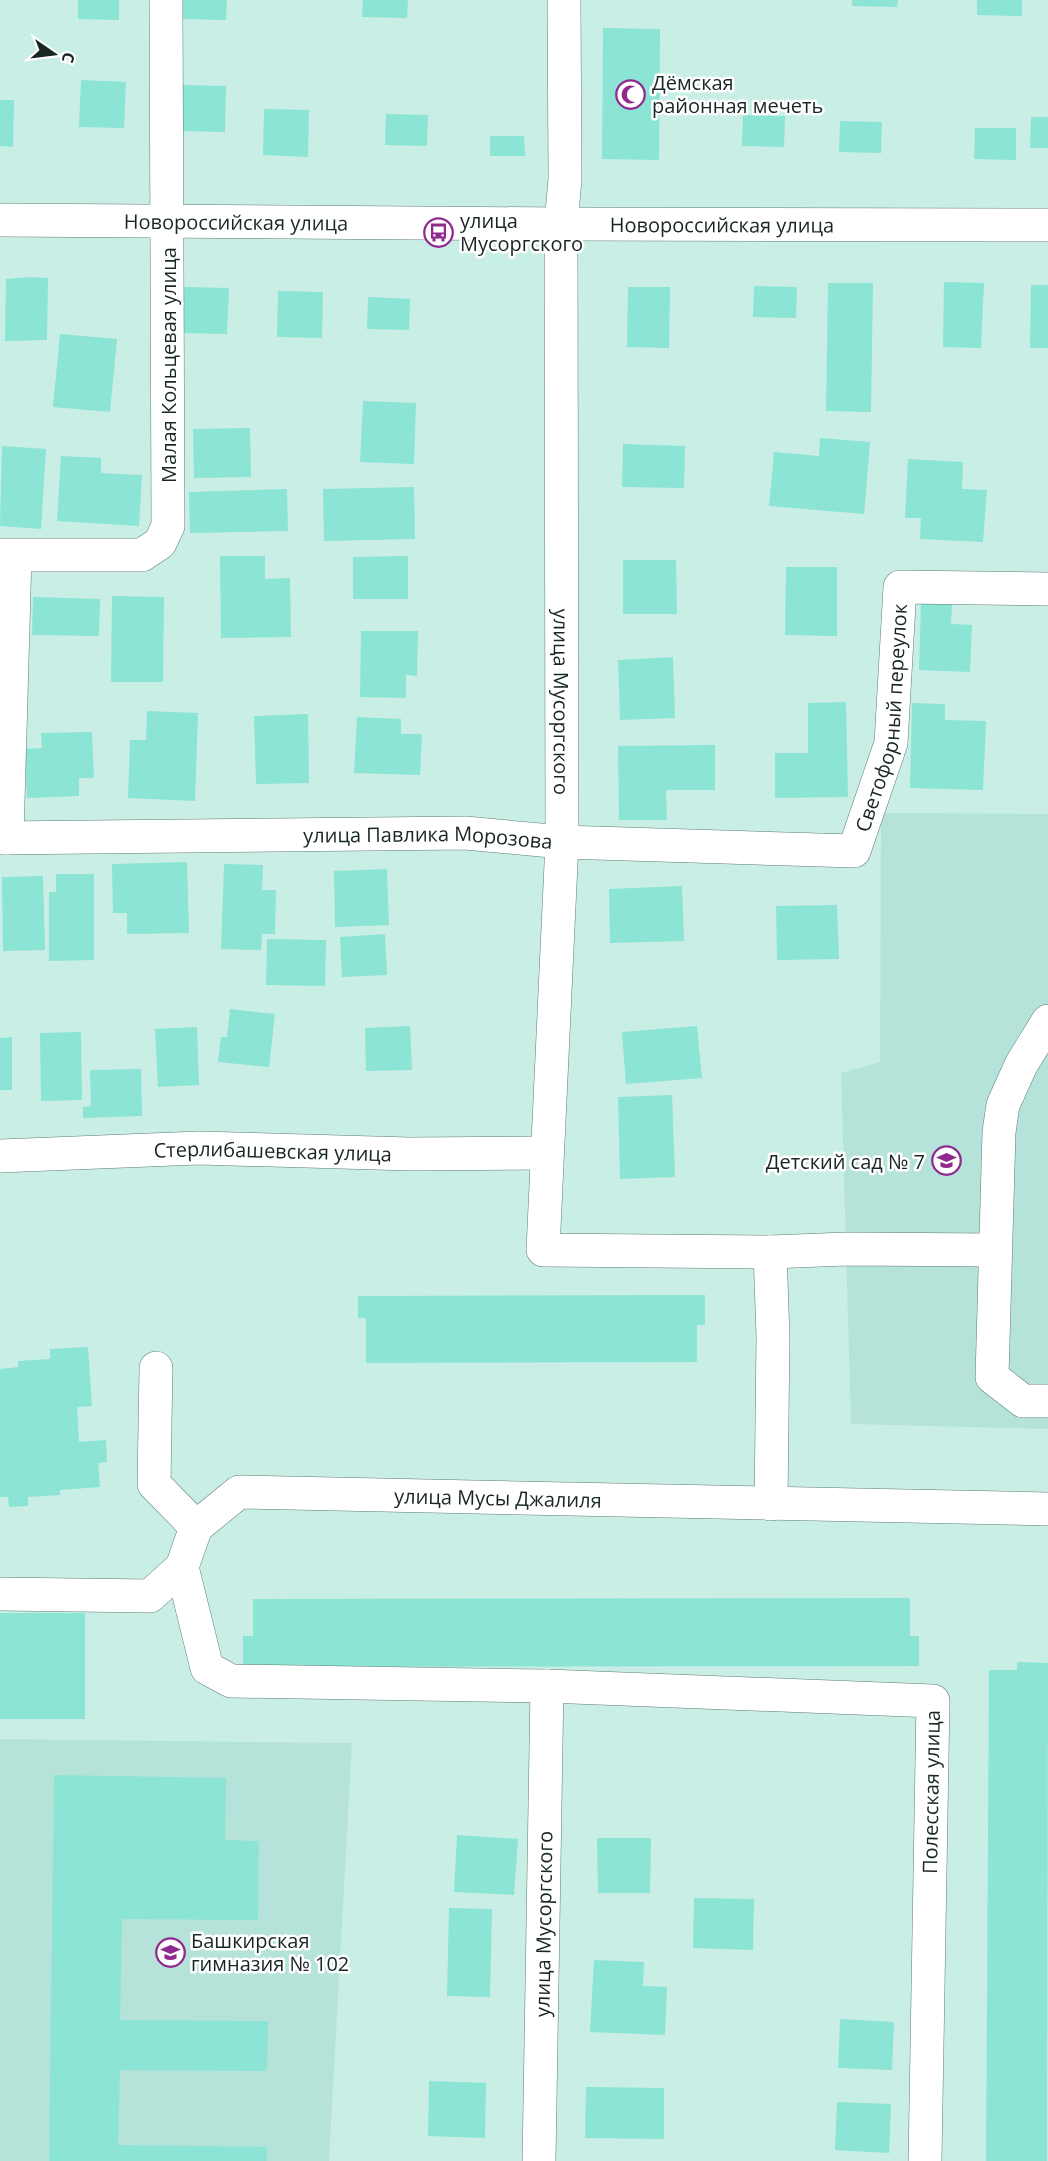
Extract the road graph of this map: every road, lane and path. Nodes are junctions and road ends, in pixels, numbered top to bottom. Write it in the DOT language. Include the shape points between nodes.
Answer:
graph roads {
  1 [pos="166,0"];
  2 [pos="564,0"];
  3 [pos="0,220"];
  4 [pos="168,221"];
  5 [pos="561,224"];
  6 [pos="1048,225"];
  7 [pos="7,555"];
  8 [pos="1048,589"];
  9 [pos="4,838"];
  10 [pos="561,842"];
  11 [pos="854,851"];
  12 [pos="1048,1020"];
  13 [pos="547,1153"];
  14 [pos="0,1156"];
  15 [pos="995,1251"];
  16 [pos="770,1252"];
  17 [pos="156,1368"];
  18 [pos="1048,1401"];
  19 [pos="771,1504"];
  20 [pos="1048,1509"];
  21 [pos="196,1527"];
  22 [pos="182,1567"];
  23 [pos="0,1594"];
  24 [pos="547,1686"];
  25 [pos="539,2161"];
  26 [pos="925,2161"];
  1 -- 4 [label="street, Малая Кольцевая улица"];
  2 -- 5 [label="street, улица Мусоргского" via="565,179"];
  3 -- 4 [label="street, Новороссийская улица"];
  4 -- 5 [label="street, Новороссийская улица"];
  4 -- 7 [label="street, Малая Кольцевая улица" via="168,526 160,543 142,555"];
  5 -- 6 [label="street, Новороссийская улица"];
  5 -- 10 [label="street, улица Мусоргского"];
  7 -- 9 [label="street, Малая Кольцевая улица"];
  8 -- 11 [label="street, Светофорный переулок" via="900,587 891,743"];
  9 -- 10 [label="street, улица Павлика Морозова" via="465,833"];
  10 -- 11 [label="street, улица Павлика Морозова"];
  10 -- 13 [label="street, улица Мусоргского"];
  12 -- 15 [label="street" via="1003,1105"];
  13 -- 14 [label="street, Стерлибашевская улица" via="199,1148"];
  13 -- 16 [label="street, улица Мусоргского" via="543,1250"];
  15 -- 16 [label="street"];
  15 -- 18 [label="street" via="992,1377 1023,1401"];
  16 -- 19 [label="street"];
  17 -- 21 [label="street" via="154,1485"];
  19 -- 20 [label="street, улица Мусы Джалиля"];
  19 -- 21 [label="street, улица Мусы Джалиля" via="239,1492"];
  21 -- 22 [label="street"];
  22 -- 23 [label="street" via="150,1596"];
  22 -- 24 [label="street" via="207,1668 231,1681"];
  24 -- 25 [label="street, улица Мусоргского"];
  24 -- 26 [label="street, Полесская улица" via="933,1701"];
}
